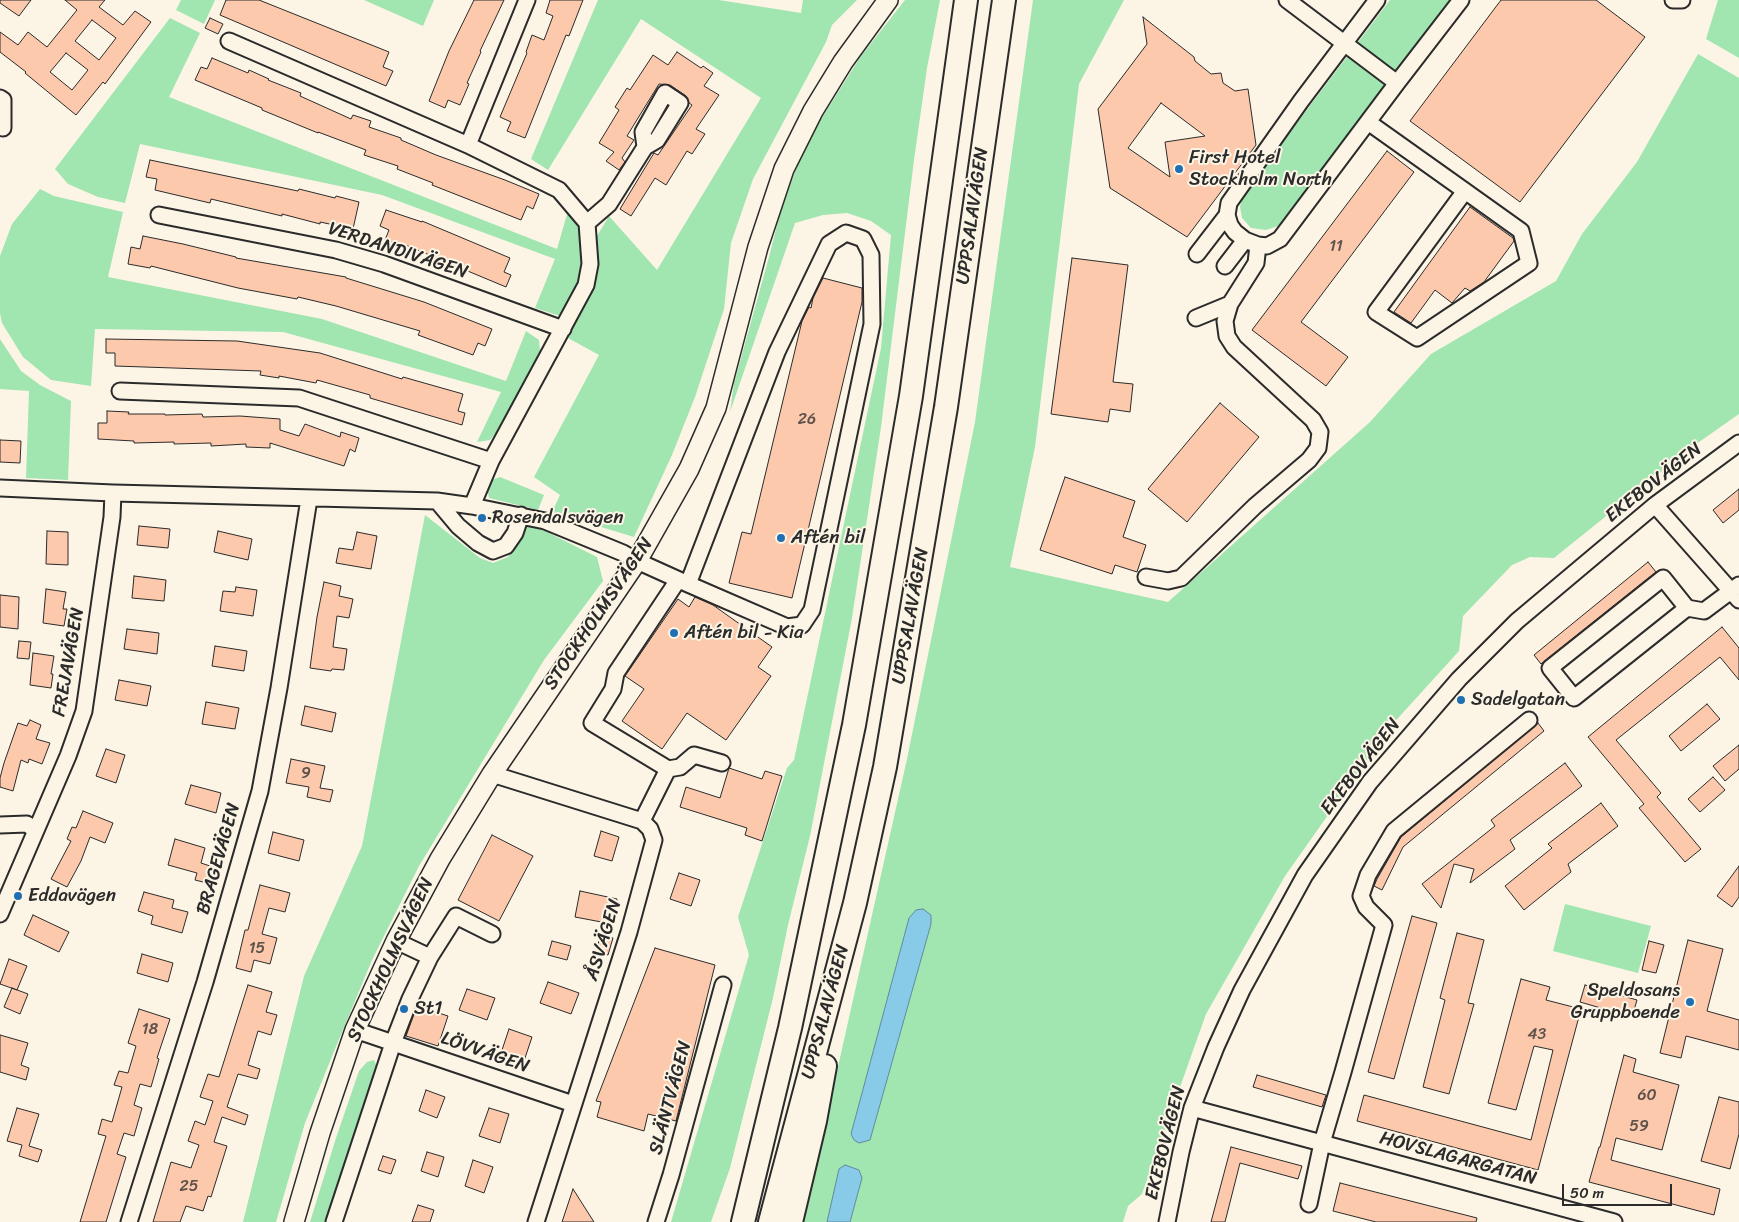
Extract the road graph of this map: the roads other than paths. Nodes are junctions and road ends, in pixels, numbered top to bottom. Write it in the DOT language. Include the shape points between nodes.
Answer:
graph roads {
  1 [pos="527,0"];
  2 [pos="888,0"];
  3 [pos="966,0"];
  4 [pos="1004,0"];
  5 [pos="1287,0"];
  6 [pos="1377,0"];
  7 [pos="1461,0"];
  8 [pos="1673,0"];
  9 [pos="1682,0"];
  10 [pos="229,41"];
  11 [pos="1344,43"];
  12 [pos="1397,82"];
  13 [pos="0,98"];
  14 [pos="1368,122"];
  15 [pos="3,128"];
  16 [pos="468,145"];
  17 [pos="645,147"];
  18 [pos="1465,191"];
  19 [pos="159,215"];
  20 [pos="1227,215"];
  21 [pos="587,224"];
  22 [pos="1251,243"];
  23 [pos="1197,254"];
  24 [pos="1226,266"];
  25 [pos="1230,304"];
  26 [pos="1196,318"];
  27 [pos="563,329"];
  28 [pos="120,391"];
  29 [pos="1739,443"];
  30 [pos="491,461"];
  31 [pos="0,488"];
  32 [pos="114,493"];
  33 [pos="309,498"];
  34 [pos="437,501"];
  35 [pos="1655,505"];
  36 [pos="472,506"];
  37 [pos="521,515"];
  38 [pos="637,561"];
  39 [pos="1146,577"];
  40 [pos="683,582"];
  41 [pos="1736,592"];
  42 [pos="1687,608"];
  43 [pos="1529,720"];
  44 [pos="722,763"];
  45 [pos="668,769"];
  46 [pos="492,774"];
  47 [pos="642,821"];
  48 [pos="0,825"];
  49 [pos="35,830"];
  50 [pos="855,903"];
  51 [pos="0,914"];
  52 [pos="492,934"];
  53 [pos="396,941"];
  54 [pos="430,957"];
  55 [pos="723,985"];
  56 [pos="790,1028"];
  57 [pos="355,1030"];
  58 [pos="393,1043"];
  59 [pos="573,1104"];
  60 [pos="1192,1108"];
  61 [pos="1322,1143"];
  62 [pos="1309,1204"];
  63 [pos="129,1222"];
  64 [pos="294,1222"];
  65 [pos="334,1222"];
  66 [pos="536,1222"];
  67 [pos="656,1222"];
  68 [pos="729,1222"];
  69 [pos="743,1222"];
  70 [pos="770,1222"];
  71 [pos="791,1222"];
  72 [pos="1167,1222"];
  73 [pos="1614,1222"];
  1 -- 16 [label="street"];
  2 -- 38 [label="main road, STOCKHOLMSVÄGEN" via="843,62 813,111 784,169 758,247 716,408 689,468"];
  3 -- 56 [label="highway, UPPSALAVÄGEN" via="912,396 854,725"];
  4 -- 50 [label="highway, UPPSALAVÄGEN" via="946,407 885,767"];
  5 -- 11 [label="street"];
  6 -- 11 [label="street"];
  7 -- 12 [label="street"];
  8 -- 9 [label="street"];
  10 -- 16 [label="street"];
  11 -- 12 [label="street"];
  11 -- 20 [label="street" via="1229,203"];
  12 -- 14 [label="street"];
  13 -- 15 [label="street" via="3,100"];
  14 -- 18 [label="street"];
  14 -- 22 [label="street" via="1280,239 1267,246"];
  16 -- 21 [label="street" via="559,190"];
  17 -- 21 [label="street" via="609,204"];
  18 -- 18 [label="street" via="1521,231 1529,263 1417,338 1376,312"];
  19 -- 27 [label="street, VERDANDIVÄGEN" via="344,252"];
  20 -- 22 [label="street" via="1235,232"];
  20 -- 23 [label="street"];
  21 -- 27 [label="street" via="590,264 586,285"];
  22 -- 24 [label="street"];
  22 -- 25 [label="street" via="1256,263"];
  25 -- 26 [label="street"];
  25 -- 39 [label="street" via="1225,321 1227,336 1234,347 1313,420 1320,432 1318,448 1309,460 1255,506 1181,578 1168,581"];
  27 -- 30 [label="street"];
  28 -- 30 [label="street" via="299,398"];
  29 -- 35 [label="street, EKEBOVÄGEN"];
  30 -- 36 [label="street"];
  31 -- 32 [label="street"];
  32 -- 33 [label="street"];
  32 -- 49 [label="street, FREJAVÄGEN" via="84,711"];
  33 -- 34 [label="street"];
  33 -- 63 [label="street, BRAGEVÄGEN" via="260,791 205,982"];
  34 -- 36 [label="street"];
  34 -- 37 [label="street" via="458,526 493,551 506,546 516,533"];
  35 -- 41 [label="street"];
  35 -- 60 [label="street, EKEBOVÄGEN" via="1517,621 1459,679 1370,782 1305,875 1260,957 1216,1047"];
  36 -- 37 [label="street"];
  37 -- 38 [label="street" via="544,521"];
  38 -- 40 [label="street"];
  38 -- 46 [label="main road, STOCKHOLMSVÄGEN"];
  40 -- 40 [label="street" via="777,352 829,244 846,233 864,239 871,255 872,324 812,610 802,624 787,627"];
  40 -- 45 [label="street" via="616,673 613,689 592,723"];
  41 -- 42 [label="street" via="1704,612"];
  42 -- 42 [label="street" via="1663,578 1550,668 1574,698"];
  43 -- 61 [label="street" via="1394,831 1368,875 1361,896 1366,907 1384,925"];
  44 -- 45 [label="street" via="694,755 680,767"];
  45 -- 47 [label="street"];
  46 -- 47 [label="street"];
  46 -- 53 [label="main road, STOCKHOLMSVÄGEN" via="440,859"];
  47 -- 59 [label="street, ÅSVÄGEN" via="654,840 629,932"];
  48 -- 49 [label="street" via="27,824"];
  49 -- 51 [label="street, FREJAVÄGEN"];
  50 -- 70 [label="highway, UPPSALAVÄGEN"];
  50 -- 71 [label="highway" via="815,1121"];
  52 -- 54 [label="street, STOCKHOLMSVÄGEN" via="456,916"];
  53 -- 54 [label="street"];
  53 -- 57 [label="main road, STOCKHOLMSVÄGEN"];
  54 -- 58 [label="street, STOCKHOLMSVÄGEN"];
  55 -- 67 [label="street, SLÄNTVÄGEN"];
  56 -- 68 [label="highway"];
  56 -- 69 [label="highway, UPPSALAVÄGEN"];
  57 -- 58 [label="street, LÖVVÄGEN"];
  57 -- 64 [label="main road, STOCKHOLMSVÄGEN"];
  58 -- 59 [label="street, LÖVVÄGEN"];
  58 -- 65 [label="street, STOCKHOLMSVÄGEN"];
  59 -- 66 [label="street, ÅSVÄGEN"];
  60 -- 61 [label="street, HOVSLAGARGATAN"];
  60 -- 72 [label="street, EKEBOVÄGEN"];
  61 -- 62 [label="street"];
  61 -- 73 [label="street, HOVSLAGARGATAN"];
}
